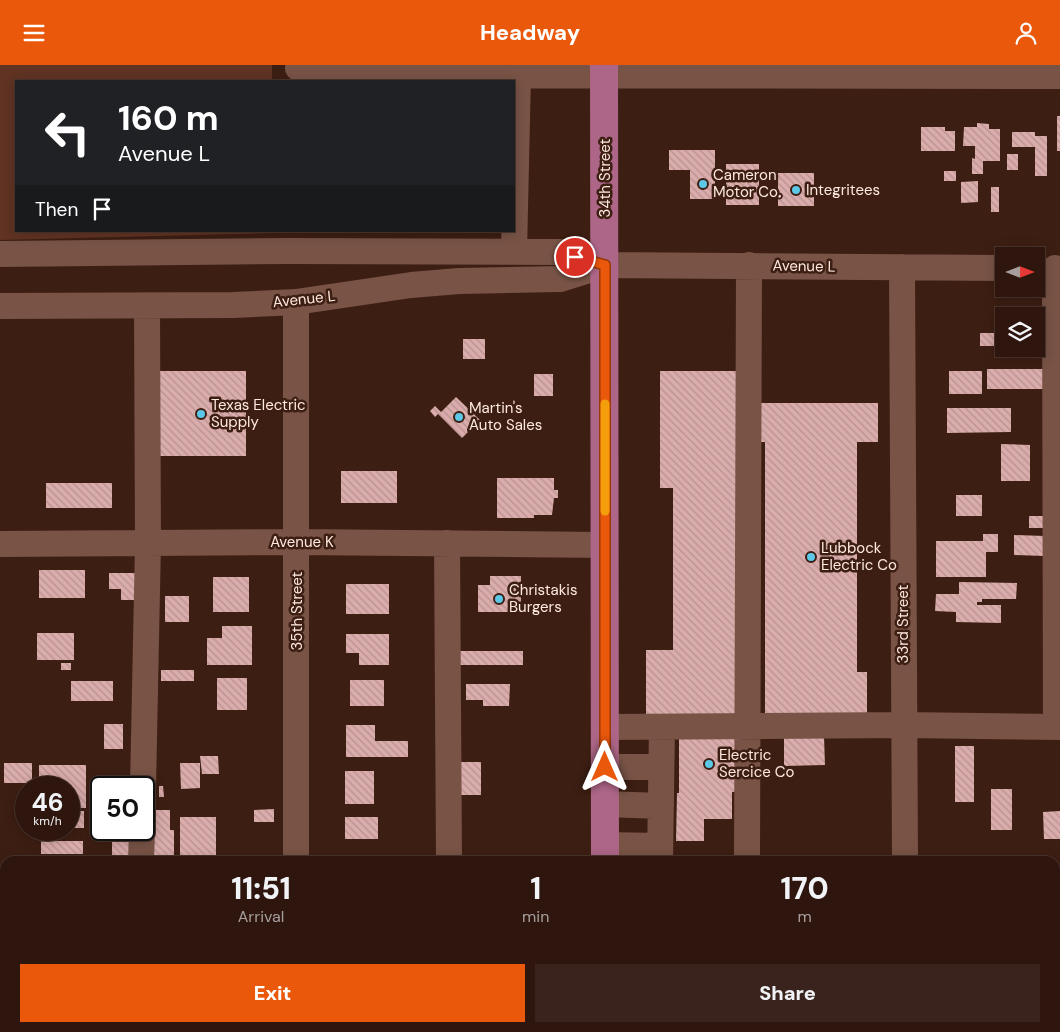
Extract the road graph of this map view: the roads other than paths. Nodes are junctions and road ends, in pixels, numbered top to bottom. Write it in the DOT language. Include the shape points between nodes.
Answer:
graph roads {
  1 [pos="444,70"];
  2 [pos="604,70"];
  3 [pos="765,70"];
  4 [pos="914,70"];
  5 [pos="298,71"];
  6 [pos="518,76"];
  7 [pos="1060,76"];
  8 [pos="360,78"];
  9 [pos="515,195"];
  10 [pos="514,232"];
  11 [pos="289,241"];
  12 [pos="358,241"];
  13 [pos="514,252"];
  14 [pos="0,254"];
  15 [pos="605,265"];
  16 [pos="750,265"];
  17 [pos="902,267"];
  18 [pos="995,268"];
  19 [pos="1050,268"];
  20 [pos="296,302"];
  21 [pos="0,306"];
  22 [pos="147,306"];
  23 [pos="297,542"];
  24 [pos="148,543"];
  25 [pos="447,543"];
  26 [pos="0,544"];
  27 [pos="605,545"];
  28 [pos="904,725"];
  29 [pos="747,726"];
  30 [pos="605,727"];
  31 [pos="662,727"];
  32 [pos="1058,727"];
  33 [pos="605,767"];
  34 [pos="661,767"];
  35 [pos="143,776"];
  36 [pos="605,804"];
  37 [pos="661,805"];
  38 [pos="142,841"];
  39 [pos="605,853"];
  40 [pos="660,854"];
  41 [pos="141,856"];
  42 [pos="296,856"];
  43 [pos="449,856"];
  44 [pos="747,856"];
  45 [pos="904,856"];
  1 -- 6 [label="street"];
  1 -- 8 [label="street"];
  2 -- 3 [label="street"];
  2 -- 6 [label="street"];
  2 -- 15 [label="main road, 34th Street"];
  3 -- 4 [label="street"];
  4 -- 7 [label="street"];
  5 -- 8 [label="street"];
  6 -- 9 [label="street"];
  10 -- 13 [label="street"];
  11 -- 12 [label="street, Avenue L"];
  11 -- 14 [label="street, Avenue L"];
  12 -- 13 [label="street, Avenue L"];
  13 -- 15 [label="street, Avenue L" via="560,253"];
  15 -- 16 [label="street, Avenue L"];
  15 -- 20 [label="street, Avenue L" via="560,279 411,285"];
  15 -- 27 [label="main road, 34th Street"];
  16 -- 17 [label="street, Avenue L"];
  16 -- 29 [label="street"];
  17 -- 18 [label="street, Avenue L"];
  17 -- 28 [label="street, 33rd Street"];
  19 -- 32 [label="street"];
  20 -- 22 [label="street, Avenue L"];
  20 -- 23 [label="street, 35th Street"];
  21 -- 22 [label="street, Avenue L"];
  22 -- 24 [label="street"];
  23 -- 24 [label="street, Avenue K"];
  23 -- 25 [label="street, Avenue K"];
  23 -- 42 [label="street, 35th Street"];
  24 -- 26 [label="street, Avenue K"];
  24 -- 35 [label="street"];
  25 -- 27 [label="street, Avenue K"];
  25 -- 43 [label="street"];
  27 -- 30 [label="main road, 34th Street"];
  28 -- 29 [label="street"];
  28 -- 32 [label="street"];
  28 -- 45 [label="street, 33rd Street"];
  29 -- 31 [label="street"];
  29 -- 44 [label="street"];
  30 -- 31 [label="street"];
  30 -- 33 [label="main road, 34th Street"];
  31 -- 34 [label="street"];
  33 -- 34 [label="street"];
  33 -- 36 [label="main road, 34th Street"];
  34 -- 37 [label="street"];
  36 -- 37 [label="street"];
  36 -- 39 [label="main road, 34th Street"];
  37 -- 40 [label="street"];
  38 -- 41 [label="street"];
  39 -- 40 [label="street"];
}
